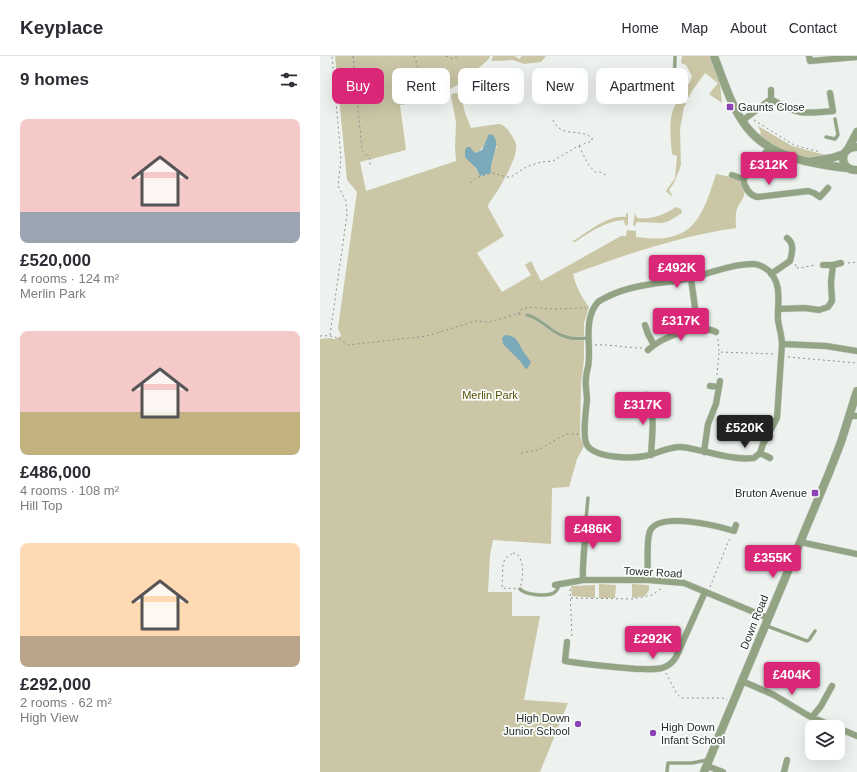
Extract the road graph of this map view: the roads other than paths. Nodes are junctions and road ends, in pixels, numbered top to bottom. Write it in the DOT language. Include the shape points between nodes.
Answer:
graph roads {
  1 [pos="675,56"];
  2 [pos="714,56"];
  3 [pos="809,56"];
  4 [pos="857,57"];
  5 [pos="675,68"];
  6 [pos="771,90"];
  7 [pos="830,93"];
  8 [pos="771,99"];
  9 [pos="833,112"];
  10 [pos="835,119"];
  11 [pos="742,121"];
  12 [pos="857,132"];
  13 [pos="826,137"];
  14 [pos="769,148"];
  15 [pos="850,150"];
  16 [pos="806,161"];
  17 [pos="854,170"];
  18 [pos="732,175"];
  19 [pos="743,180"];
  20 [pos="828,188"];
  21 [pos="787,238"];
  22 [pos="841,263"];
  23 [pos="823,265"];
  24 [pos="833,265"];
  25 [pos="771,274"];
  26 [pos="691,278"];
  27 [pos="778,309"];
  28 [pos="526,315"];
  29 [pos="645,325"];
  30 [pos="698,330"];
  31 [pos="716,332"];
  32 [pos="588,338"];
  33 [pos="782,344"];
  34 [pos="857,350"];
  35 [pos="720,380"];
  36 [pos="710,386"];
  37 [pos="719,387"];
  38 [pos="857,390"];
  39 [pos="646,395"];
  40 [pos="657,399"];
  41 [pos="855,402"];
  42 [pos="651,404"];
  43 [pos="853,416"];
  44 [pos="704,452"];
  45 [pos="760,453"];
  46 [pos="651,455"];
  47 [pos="770,458"];
  48 [pos="588,498"];
  49 [pos="586,519"];
  50 [pos="577,527"];
  51 [pos="586,527"];
  52 [pos="732,539"];
  53 [pos="800,542"];
  54 [pos="857,554"];
  55 [pos="583,580"];
  56 [pos="648,580"];
  57 [pos="557,585"];
  58 [pos="520,589"];
  59 [pos="706,592"];
  60 [pos="766,622"];
  61 [pos="815,631"];
  62 [pos="567,642"];
  63 [pos="565,661"];
  64 [pos="564,669"];
  65 [pos="742,681"];
  66 [pos="832,686"];
  67 [pos="820,691"];
  68 [pos="827,695"];
  69 [pos="812,717"];
  70 [pos="819,720"];
  71 [pos="845,731"];
  72 [pos="857,736"];
  73 [pos="787,760"];
  74 [pos="707,766"];
  75 [pos="667,772"];
  76 [pos="723,772"];
  77 [pos="784,772"];
  1 -- 5 [label="lane"];
  2 -- 11 [label="street" via="724,85"];
  3 -- 4 [label="street" via="810,61"];
  6 -- 8 [label="street"];
  7 -- 9 [label="street"];
  8 -- 9 [label="street" via="798,112"];
  8 -- 11 [label="street"];
  9 -- 10 [label="street"];
  10 -- 13 [label="lane" via="838,135 835,138"];
  11 -- 14 [label="street" via="754,136"];
  12 -- 15 [label="street"];
  14 -- 16 [label="street"];
  14 -- 19 [label="street"];
  15 -- 16 [label="street" via="830,158"];
  15 -- 17 [label="street" via="843,162"];
  16 -- 17 [label="street"];
  18 -- 19 [label="street"];
  19 -- 20 [label="street" via="747,190 756,197 808,191 820,197"];
  21 -- 25 [label="street" via="792,246 793,263"];
  22 -- 24 [label="street"];
  23 -- 24 [label="street"];
  24 -- 27 [label="street" via="832,301 828,307 819,310"];
  25 -- 26 [label="street" via="758,265 741,265"];
  25 -- 27 [label="street" via="779,290"];
  26 -- 30 [label="street"];
  26 -- 32 [label="street" via="641,285 602,299 594,310"];
  27 -- 33 [label="street"];
  28 -- 32 [label="lane" via="534,317 561,336"];
  29 -- 30 [label="street" via="651,347 669,336"];
  30 -- 31 [label="street" via="709,329"];
  32 -- 46 [label="street" via="585,434 587,445 600,453 616,456"];
  33 -- 34 [label="street"];
  33 -- 45 [label="street" via="777,418"];
  35 -- 37 [label="street"];
  36 -- 37 [label="street"];
  37 -- 44 [label="street" via="708,424"];
  38 -- 41 [label="street, Down Road"];
  39 -- 42 [label="street"];
  40 -- 42 [label="street"];
  41 -- 43 [label="street, Down Road"];
  42 -- 46 [label="street"];
  43 -- 53 [label="street, Down Road"];
  44 -- 45 [label="street" via="742,458 754,458"];
  44 -- 46 [label="street" via="678,447"];
  45 -- 47 [label="street"];
  48 -- 49 [label="lane"];
  49 -- 51 [label="street"];
  50 -- 51 [label="street"];
  51 -- 55 [label="street"];
  52 -- 56 [label="street" via="735,528 697,523 657,523 649,535"];
  53 -- 54 [label="street"];
  53 -- 60 [label="street, Down Road"];
  55 -- 56 [label="street, Tower Road"];
  55 -- 57 [label="street, Tower Road"];
  56 -- 59 [label="street, Tower Road" via="687,584"];
  57 -- 58 [label="lane" via="555,592 549,594 526,593"];
  59 -- 60 [label="street, Tower Road"];
  59 -- 63 [label="street" via="676,657 664,668 591,666"];
  60 -- 61 [label="lane" via="807,641"];
  60 -- 65 [label="street, Down Road"];
  62 -- 63 [label="street"];
  63 -- 64 [label="street"];
  65 -- 69 [label="street" via="771,693"];
  65 -- 74 [label="street, Down Road"];
  66 -- 68 [label="street"];
  67 -- 68 [label="street"];
  68 -- 69 [label="street"];
  69 -- 70 [label="street"];
  71 -- 72 [label="street"];
  73 -- 77 [label="street"];
  74 -- 75 [label="lane" via="668,763"];
  74 -- 76 [label="street"];
}
